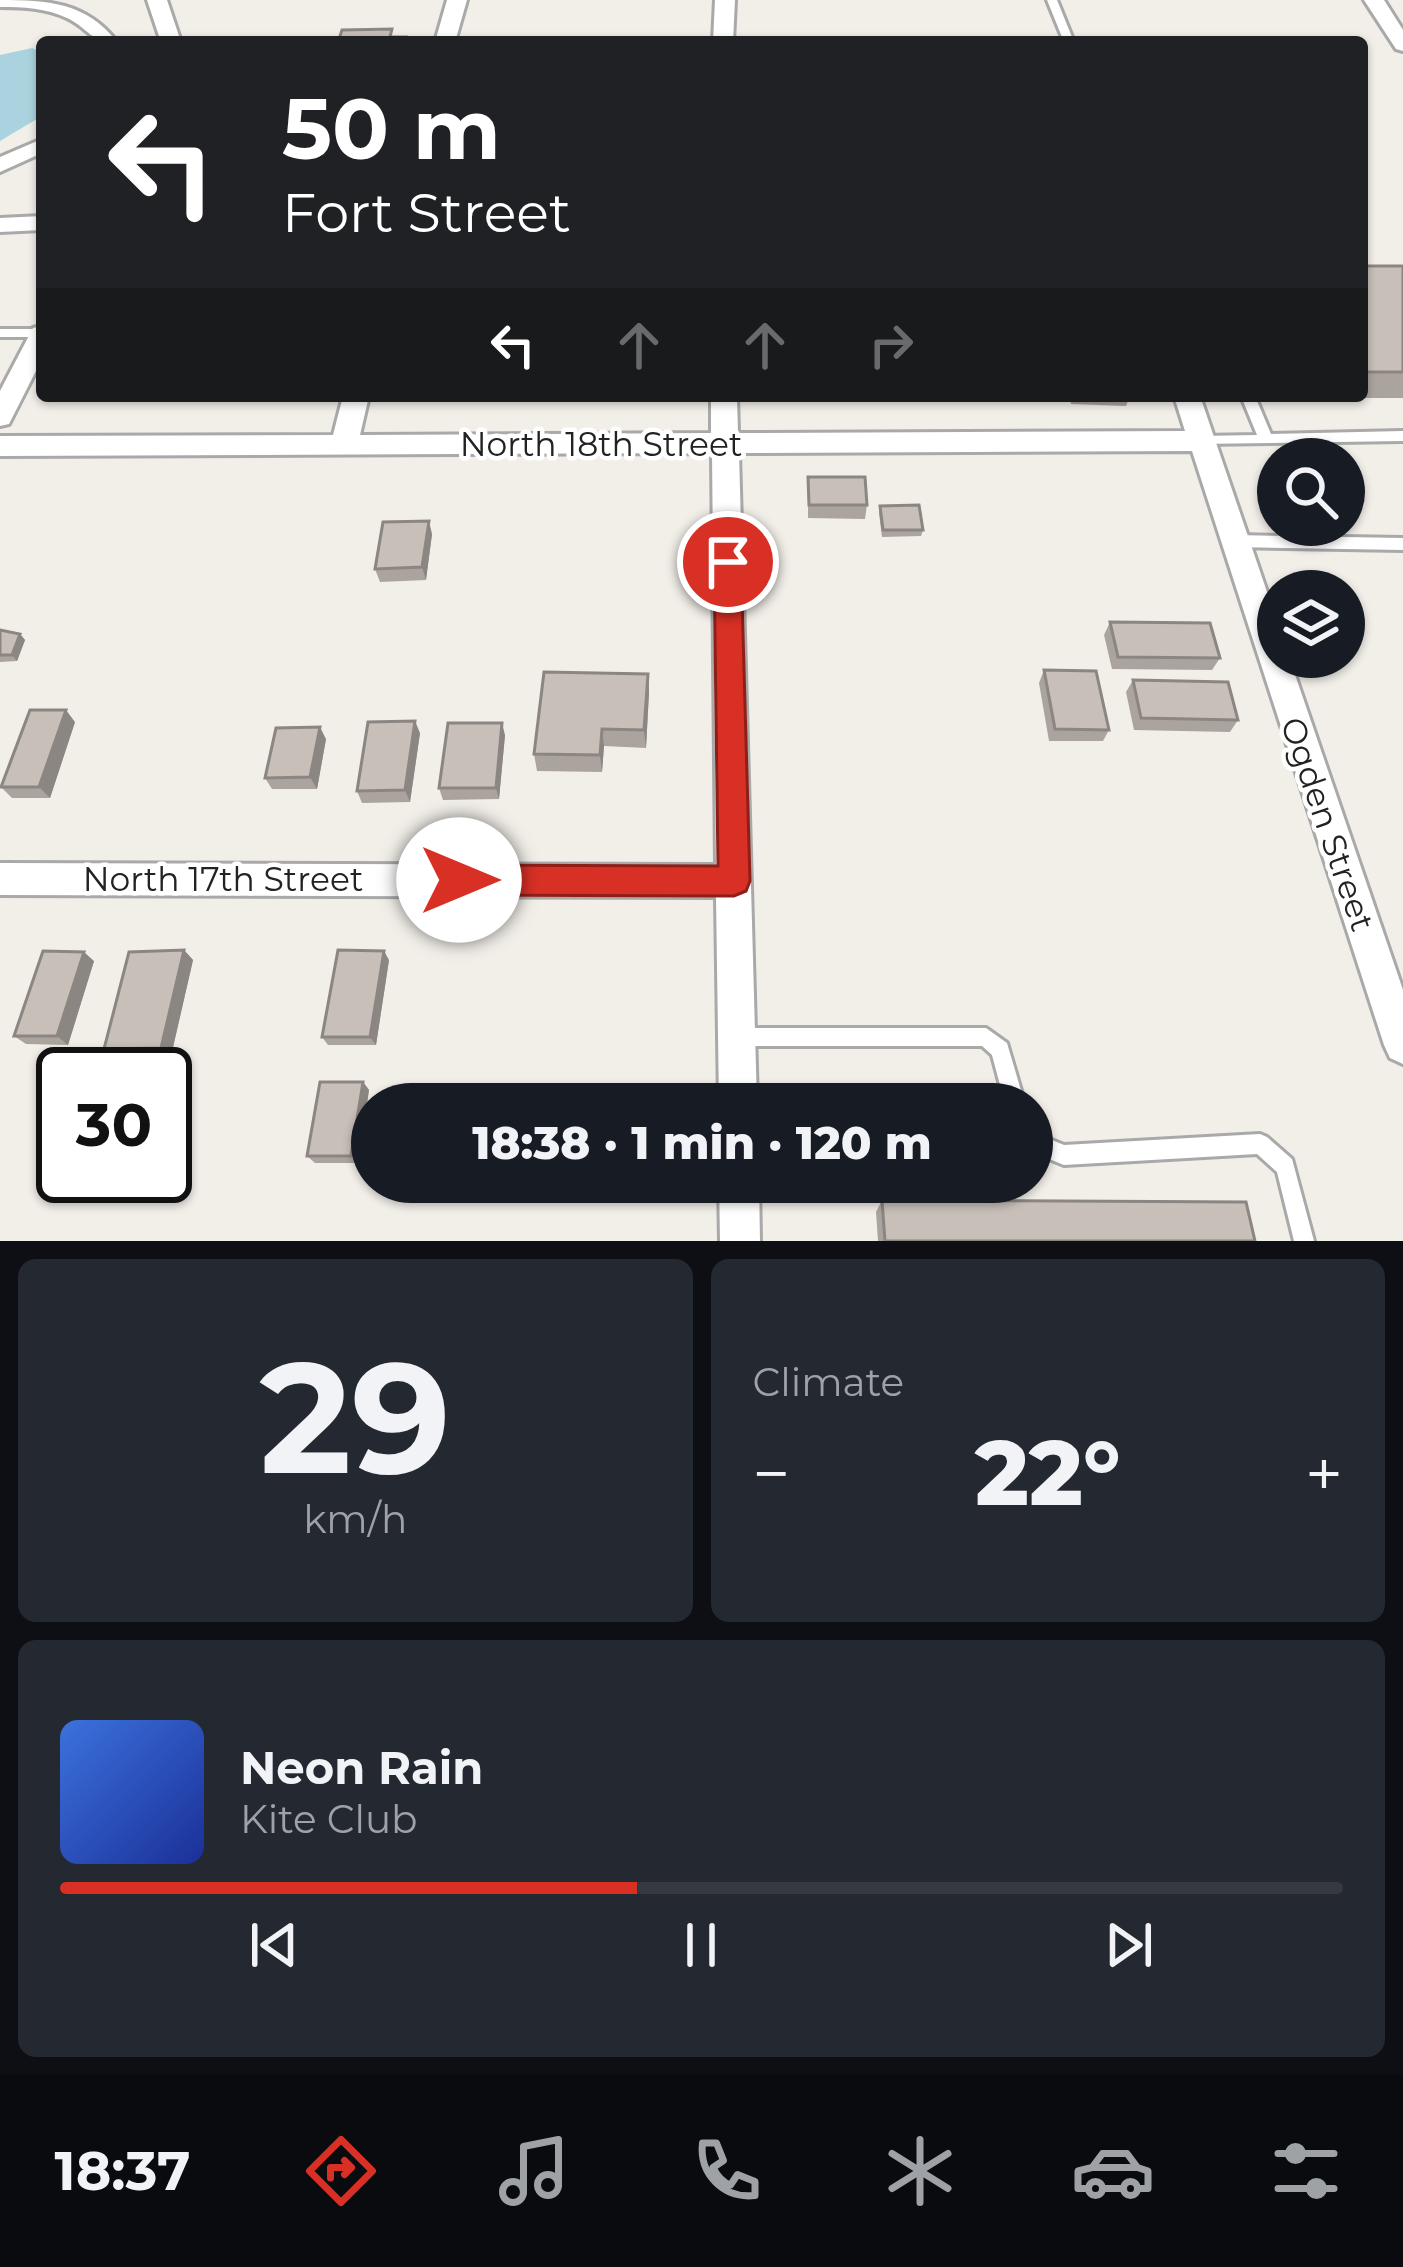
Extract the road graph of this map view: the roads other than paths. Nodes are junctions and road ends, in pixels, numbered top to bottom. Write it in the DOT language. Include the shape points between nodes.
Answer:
graph roads {
  1 [pos="158,0"];
  2 [pos="457,0"];
  3 [pos="724,0"];
  4 [pos="1052,0"];
  5 [pos="1374,0"];
  6 [pos="0,1"];
  7 [pos="14,1"];
  8 [pos="100,36"];
  9 [pos="169,36"];
  10 [pos="447,36"];
  11 [pos="723,36"];
  12 [pos="1067,36"];
  13 [pos="1403,45"];
  14 [pos="36,148"];
  15 [pos="0,165"];
  16 [pos="36,223"];
  17 [pos="0,225"];
  18 [pos="0,332"];
  19 [pos="36,333"];
  20 [pos="36,345"];
  21 [pos="355,402"];
  22 [pos="724,402"];
  23 [pos="1189,402"];
  24 [pos="1250,402"];
  25 [pos="0,417"];
  26 [pos="1403,436"];
  27 [pos="1264,437"];
  28 [pos="1202,441"];
  29 [pos="725,444"];
  30 [pos="344,445"];
  31 [pos="0,446"];
  32 [pos="1234,541"];
  33 [pos="1403,544"];
  34 [pos="0,879"];
  35 [pos="734,881"];
  36 [pos="737,1037"];
  37 [pos="1403,1046"];
  38 [pos="738,1083"];
  39 [pos="1009,1083"];
  40 [pos="1053,1151"];
  41 [pos="740,1203"];
  42 [pos="740,1241"];
  43 [pos="1304,1241"];
  1 -- 9 [label="street"];
  2 -- 10 [label="street"];
  3 -- 11 [label="street"];
  4 -- 12 [label="lane"];
  5 -- 13 [label="street"];
  6 -- 7 [label="street"];
  7 -- 8 [label="street" via="79,17"];
  14 -- 15 [label="street"];
  16 -- 17 [label="street"];
  18 -- 19 [label="lane"];
  20 -- 25 [label="street"];
  21 -- 30 [label="street"];
  22 -- 29 [label="street"];
  23 -- 28 [label="street, Ogden Street"];
  24 -- 27 [label="lane"];
  26 -- 27 [label="lane"];
  27 -- 28 [label="lane"];
  28 -- 29 [label="street, North 18th Street"];
  28 -- 32 [label="street, Ogden Street"];
  29 -- 30 [label="street, North 18th Street"];
  29 -- 35 [label="street"];
  30 -- 31 [label="street, North 18th Street"];
  32 -- 33 [label="lane"];
  32 -- 37 [label="street, Ogden Street"];
  34 -- 35 [label="street, North 17th Street"];
  35 -- 36 [label="street"];
  36 -- 38 [label="street"];
  36 -- 39 [label="lane" via="986,1037 1000,1050"];
  40 -- 43 [label="lane" via="1259,1144 1285,1166"];
  41 -- 42 [label="street"];
}
